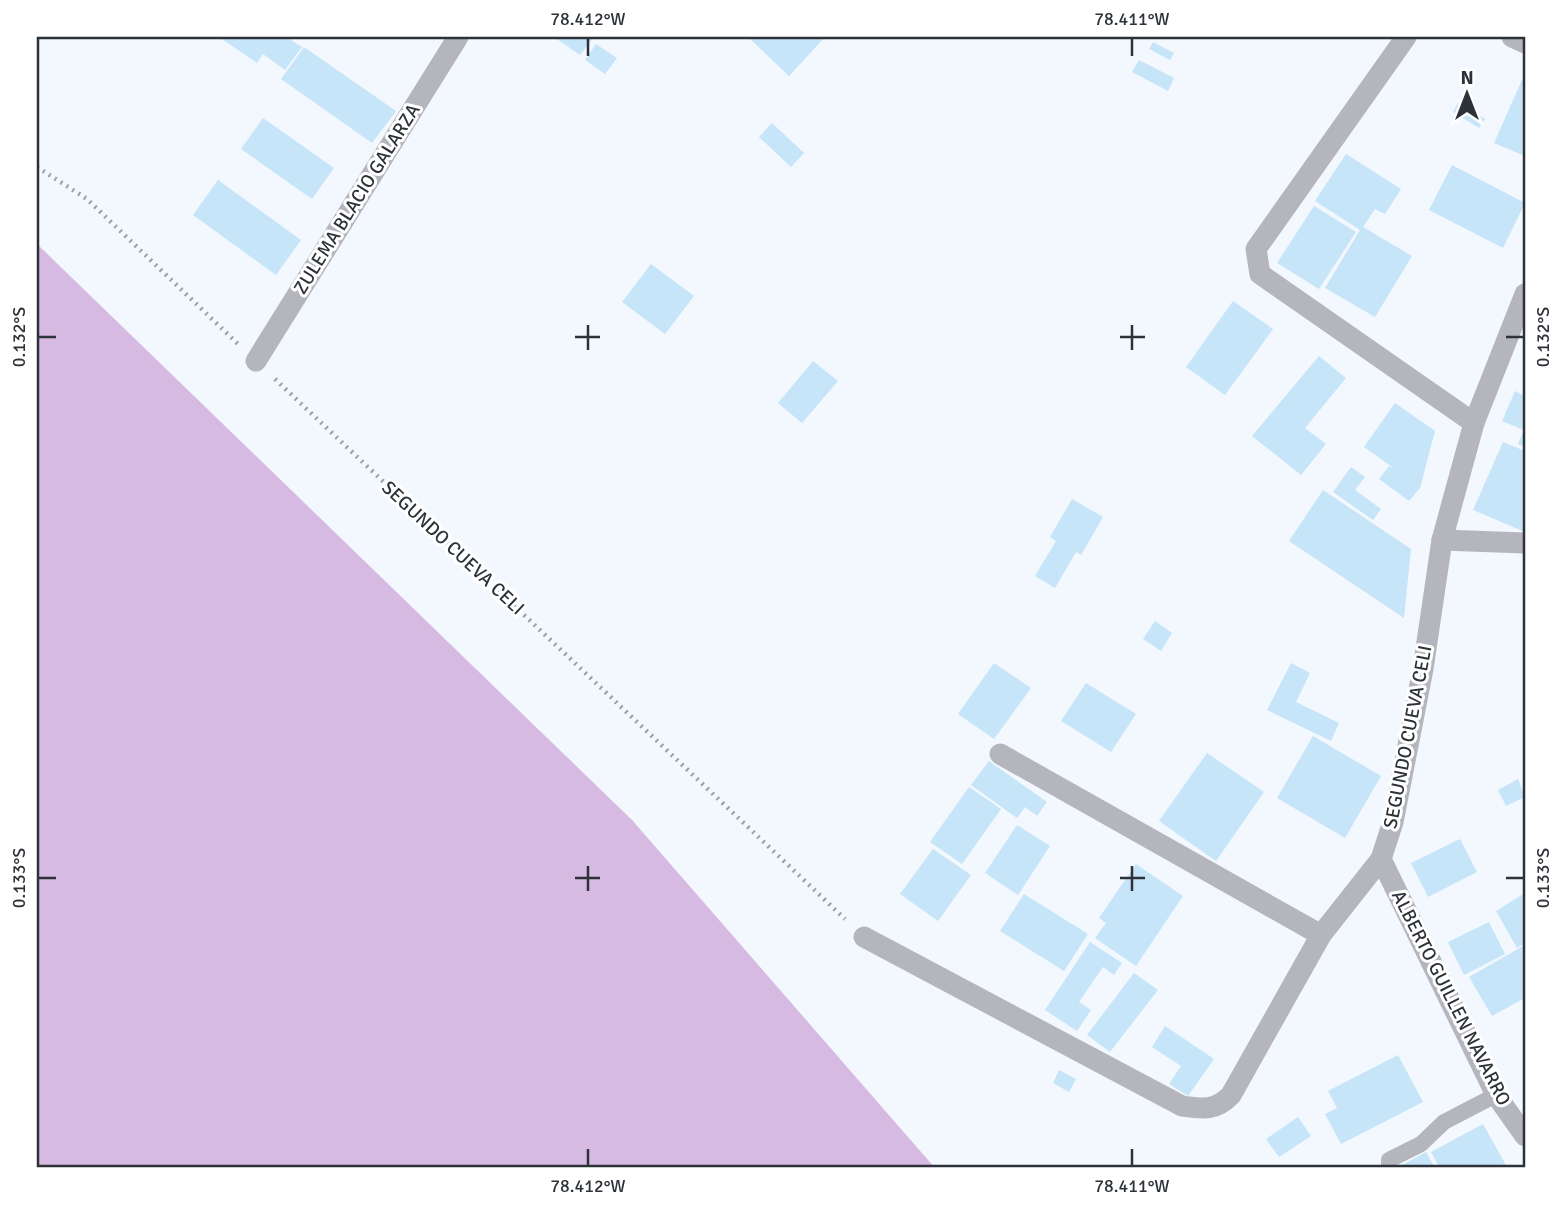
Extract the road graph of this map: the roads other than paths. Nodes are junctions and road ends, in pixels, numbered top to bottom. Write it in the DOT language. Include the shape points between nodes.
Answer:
graph roads {
  1 [pos="458,37"];
  2 [pos="1406,37"];
  3 [pos="1512,37"];
  4 [pos="1525,43"];
  5 [pos="1525,294"];
  6 [pos="256,360"];
  7 [pos="1474,423"];
  8 [pos="1442,540"];
  9 [pos="1525,543"];
  10 [pos="1000,754"];
  11 [pos="1381,859"];
  12 [pos="1321,935"];
  13 [pos="864,937"];
  14 [pos="1496,1095"];
  15 [pos="1525,1136"];
  16 [pos="1389,1168"];
  1 -- 6 [label="street, ZULEMA BLACIO GALARZA"];
  2 -- 7 [label="street" via="1256,248 1256,262 1260,274"];
  3 -- 4 [label="street"];
  5 -- 7 [label="street, SEGUNDO CUEVA CELI"];
  7 -- 8 [label="street, SEGUNDO CUEVA CELI"];
  8 -- 9 [label="street"];
  8 -- 11 [label="street, SEGUNDO CUEVA CELI" via="1423,669 1393,822"];
  10 -- 12 [label="street"];
  11 -- 12 [label="street, SEGUNDO CUEVA CELI"];
  11 -- 14 [label="street, ALBERTO GUILLEN NAVARRO"];
  12 -- 13 [label="street, SEGUNDO CUEVA CELI" via="1231,1095 1210,1110 1182,1106"];
  14 -- 15 [label="street, ALBERTO GUILLEN NAVARRO"];
  14 -- 16 [label="lane" via="1444,1122 1421,1143 1389,1160"];
}
